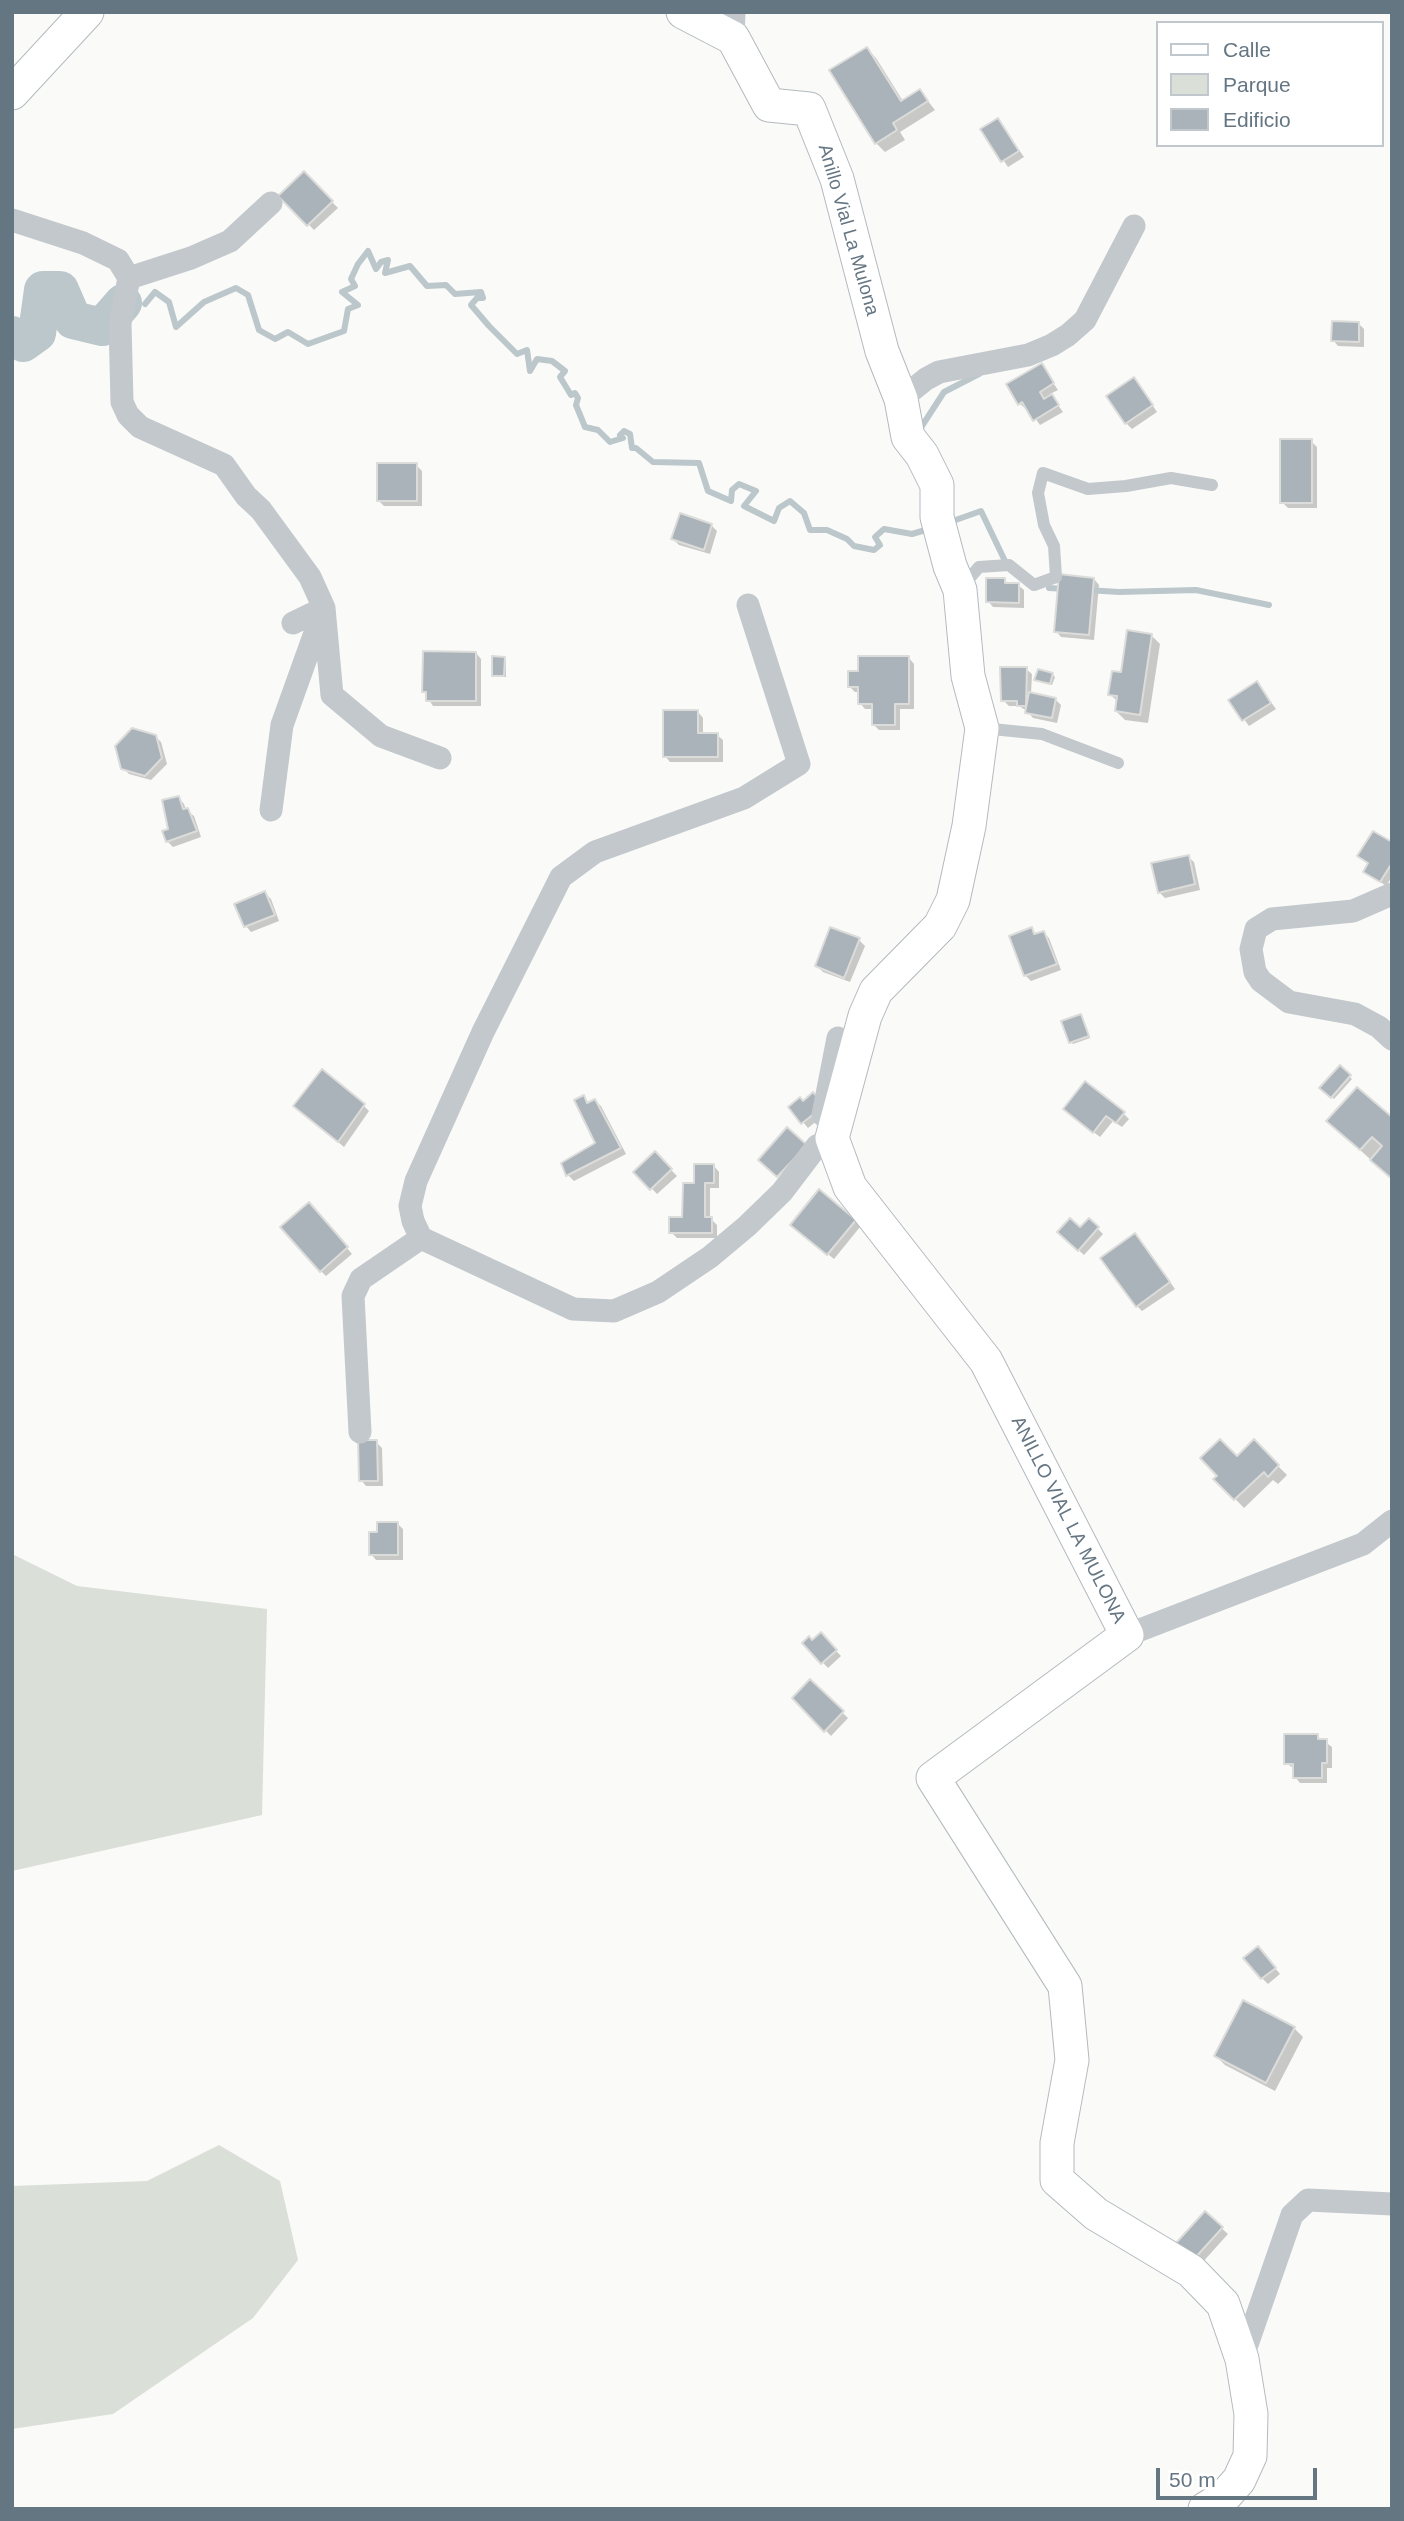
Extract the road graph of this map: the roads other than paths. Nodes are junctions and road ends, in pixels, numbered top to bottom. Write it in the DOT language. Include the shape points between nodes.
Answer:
graph roads {
  1 [pos="87,12"];
  2 [pos="683,12"];
  3 [pos="734,25"];
  4 [pos="12,93"];
  5 [pos="271,203"];
  6 [pos="12,220"];
  7 [pos="1134,226"];
  8 [pos="129,278"];
  9 [pos="901,399"];
  10 [pos="1212,485"];
  11 [pos="960,590"];
  12 [pos="748,605"];
  13 [pos="324,608"];
  14 [pos="293,623"];
  15 [pos="982,728"];
  16 [pos="440,758"];
  17 [pos="1118,763"];
  18 [pos="271,810"];
  19 [pos="1392,894"];
  20 [pos="838,1038"];
  21 [pos="1392,1038"];
  22 [pos="825,1142"];
  23 [pos="421,1238"];
  24 [pos="360,1432"];
  25 [pos="1392,1521"];
  26 [pos="1127,1635"];
  27 [pos="1392,2204"];
  28 [pos="1242,2359"];
  29 [pos="1205,2509"];
  1 -- 4 [label="street"];
  2 -- 3 [label="street, Anillo Vial La Mulona"];
  3 -- 9 [label="street, Anillo Vial La Mulona" via="769,104 809,110 837,179 882,351"];
  5 -- 8 [label="street" via="230,241"];
  6 -- 8 [label="street" via="83,243 118,260"];
  7 -- 9 [label="street" via="1085,320 1052,345 1028,355 939,372"];
  8 -- 13 [label="street" via="120,323 122,402 128,415 140,427 223,465 310,577"];
  9 -- 11 [label="street, Anillo Vial La Mulona" via="915,446 937,485 942,532"];
  10 -- 11 [label="lane" via="1171,478 1088,489 1043,473 1038,493 1044,526 1054,546 1056,576 1034,585 1009,565 979,567"];
  11 -- 15 [label="street" via="968,676"];
  12 -- 23 [label="street" via="799,764 744,798 595,852 561,877 483,1032 416,1181 410,1206"];
  13 -- 14 [label="street"];
  13 -- 16 [label="street" via="332,695 381,736"];
  13 -- 18 [label="street" via="282,725"];
  15 -- 17 [label="lane" via="1042,733"];
  15 -- 22 [label="street" via="953,900 940,926 876,991"];
  19 -- 21 [label="street" via="1353,911 1272,919 1256,929 1251,949 1261,981 1289,1002 1355,1014"];
  20 -- 22 [label="street"];
  22 -- 23 [label="street" via="782,1192 710,1257 658,1292 614,1311 573,1309"];
  22 -- 26 [label="street, ANILLO VIAL LA MULONA" via="850,1187 986,1361"];
  23 -- 24 [label="street" via="361,1279 353,1296"];
  25 -- 26 [label="street" via="1363,1544"];
  26 -- 28 [label="street, ANILLO VIAL LA MULONA" via="933,1778 1065,1986 1072,2060 1057,2143 1058,2180 1096,2214 1191,2271 1223,2304"];
  27 -- 28 [label="street" via="1308,2200 1292,2216"];
  28 -- 29 [label="street, ANILLO VIAL LA MULONA" via="1251,2414 1250,2456 1239,2480"];
}
